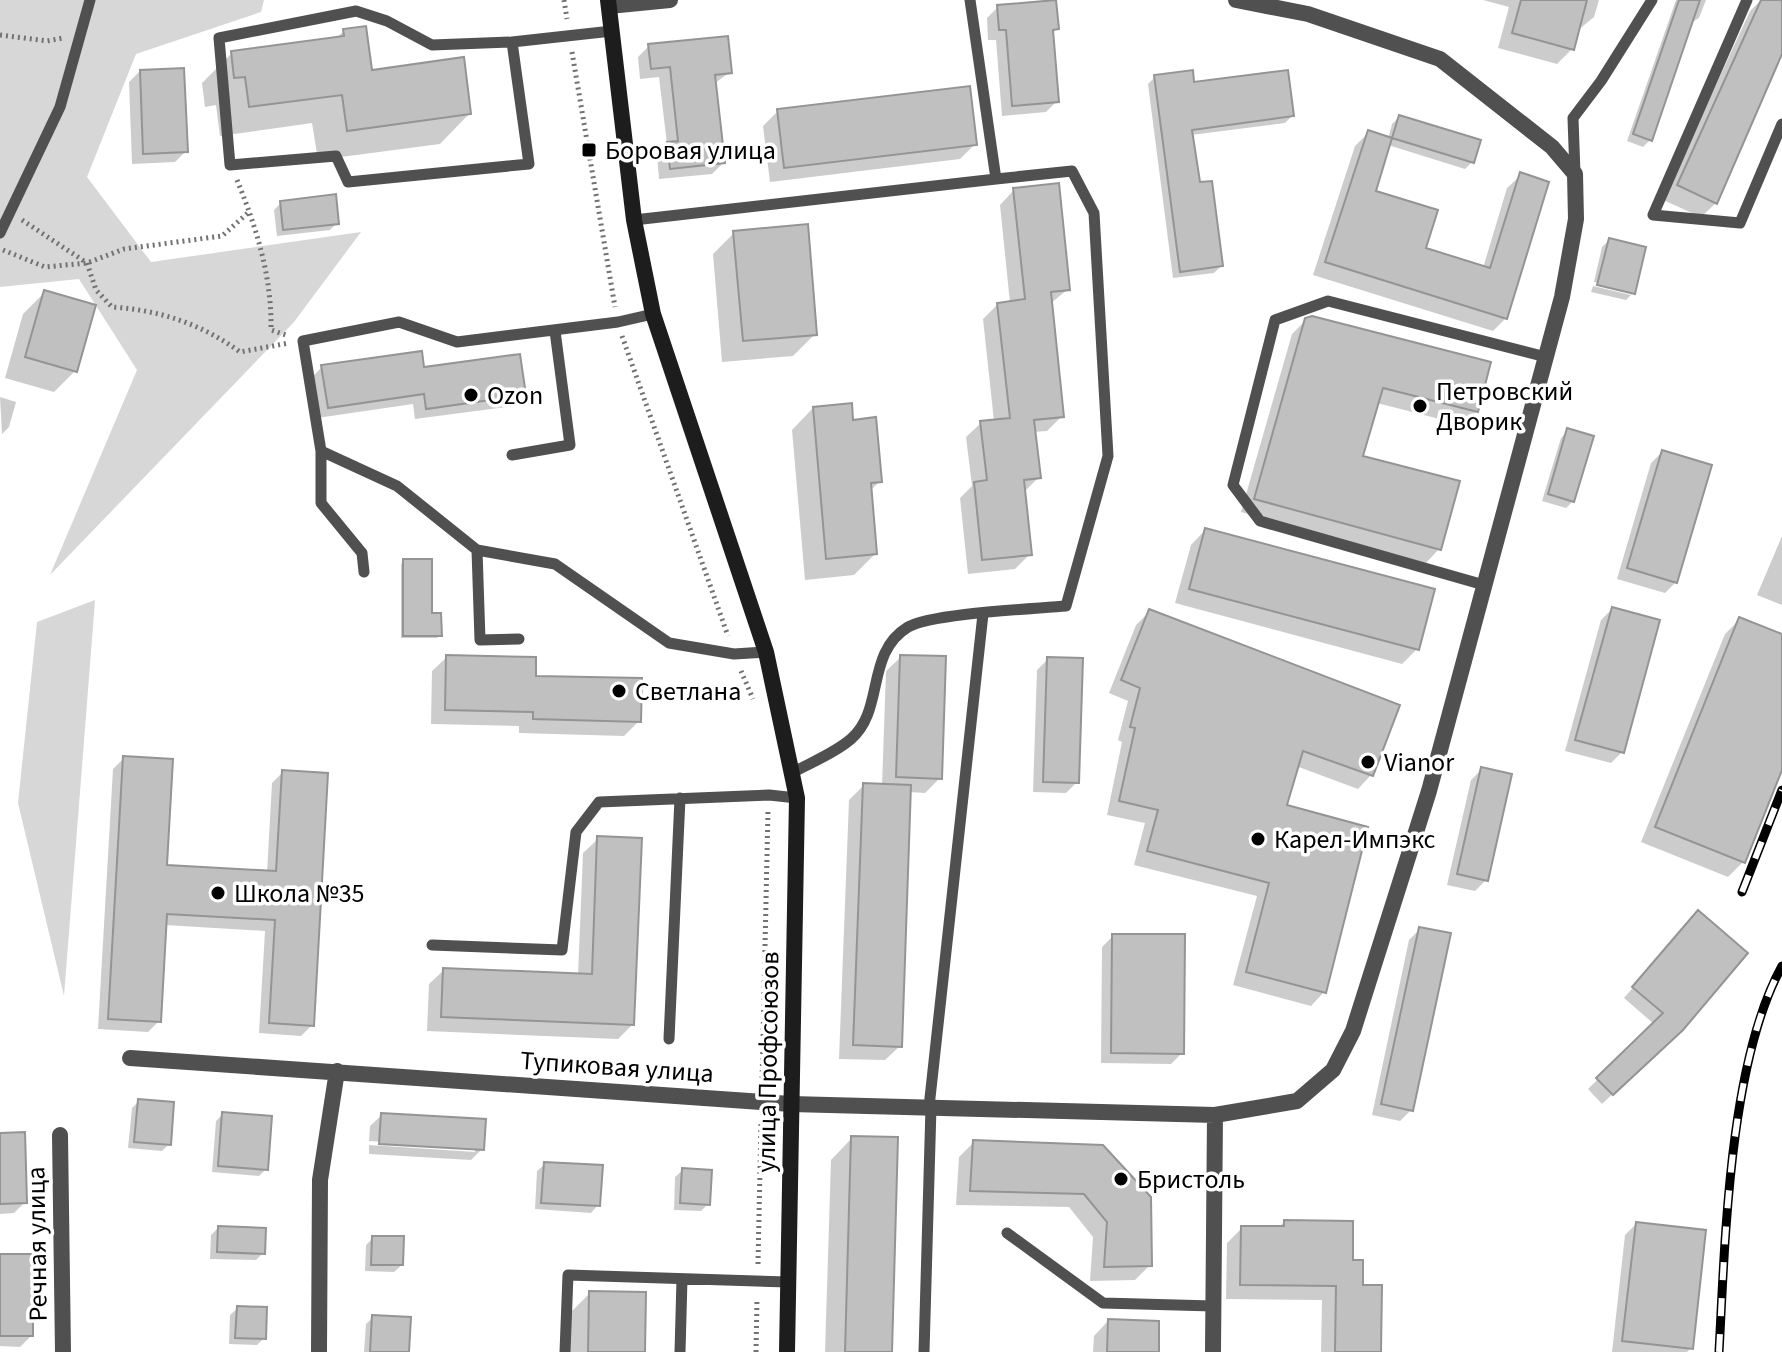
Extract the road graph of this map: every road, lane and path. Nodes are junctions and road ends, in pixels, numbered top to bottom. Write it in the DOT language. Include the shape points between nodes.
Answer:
graph roads {
  1 [pos="90,0"];
  2 [pos="564,0"];
  3 [pos="670,0"];
  4 [pos="970,0"];
  5 [pos="1236,0"];
  6 [pos="1652,0"];
  7 [pos="1747,0"];
  8 [pos="609,3"];
  9 [pos="612,31"];
  10 [pos="569,34"];
  11 [pos="0,35"];
  12 [pos="80,35"];
  13 [pos="512,42"];
  14 [pos="1782,124"];
  15 [pos="230,165"];
  16 [pos="1575,174"];
  17 [pos="996,179"];
  18 [pos="250,211"];
  19 [pos="12,213"];
  20 [pos="634,220"];
  21 [pos="0,233"];
  22 [pos="0,249"];
  23 [pos="87,263"];
  24 [pos="653,314"];
  25 [pos="618,322"];
  26 [pos="555,331"];
  27 [pos="303,341"];
  28 [pos="1546,357"];
  29 [pos="321,451"];
  30 [pos="512,455"];
  31 [pos="477,550"];
  32 [pos="364,572"];
  33 [pos="1484,585"];
  34 [pos="983,614"];
  35 [pos="519,639"];
  36 [pos="766,652"];
  37 [pos="734,654"];
  38 [pos="756,705"];
  39 [pos="792,773"];
  40 [pos="769,795"];
  41 [pos="680,798"];
  42 [pos="797,798"];
  43 [pos="432,945"];
  44 [pos="669,1039"];
  45 [pos="130,1058"];
  46 [pos="337,1071"];
  47 [pos="761,1102"];
  48 [pos="791,1104"];
  49 [pos="930,1107"];
  50 [pos="1215,1115"];
  51 [pos="60,1135"];
  52 [pos="1007,1233"];
  53 [pos="682,1279"];
  54 [pos="757,1281"];
  55 [pos="788,1282"];
  56 [pos="1213,1306"];
  57 [pos="63,1352"];
  58 [pos="319,1352"];
  59 [pos="565,1352"];
  60 [pos="680,1352"];
  61 [pos="756,1352"];
  62 [pos="787,1352"];
  63 [pos="924,1352"];
  64 [pos="1213,1352"];
  1 -- 12 [label="lane"];
  2 -- 10 [label="path"];
  3 -- 8 [label="street"];
  4 -- 17 [label="lane"];
  5 -- 16 [label="street" via="1308,14 1440,59 1552,147"];
  6 -- 16 [label="lane" via="1573,118"];
  7 -- 14 [label="lane" via="1653,215 1740,223"];
  8 -- 9 [label="main road"];
  9 -- 10 [label="lane"];
  9 -- 20 [label="main road"];
  10 -- 13 [label="lane"];
  10 -- 25 [label="path"];
  11 -- 12 [label="path" via="47,41"];
  12 -- 19 [label="lane" via="60,107"];
  13 -- 15 [label="lane" via="432,45 356,11 219,38"];
  13 -- 15 [label="lane" via="529,164 348,182 336,156"];
  15 -- 18 [label="path"];
  16 -- 28 [label="street, Тупиковая улица" via="1576,219"];
  17 -- 20 [label="lane"];
  17 -- 34 [label="lane" via="1072,171 1094,213 1108,456 1066,606"];
  18 -- 23 [label="path" via="222,236 124,249"];
  18 -- 27 [label="path" via="271,292 271,330"];
  19 -- 21 [label="lane"];
  19 -- 23 [label="path"];
  20 -- 24 [label="main road"];
  22 -- 23 [label="path" via="45,267"];
  23 -- 27 [label="path" via="96,290 112,307 152,309 218,336 240,352"];
  24 -- 25 [label="lane"];
  24 -- 36 [label="main road"];
  25 -- 26 [label="lane"];
  25 -- 37 [label="path"];
  26 -- 27 [label="lane" via="457,342 399,322"];
  26 -- 30 [label="lane" via="570,445"];
  27 -- 29 [label="lane"];
  28 -- 33 [label="street, Тупиковая улица"];
  28 -- 33 [label="lane" via="1328,301 1275,320 1233,485 1260,521"];
  29 -- 31 [label="lane" via="397,486"];
  29 -- 32 [label="lane" via="321,503 362,553"];
  31 -- 35 [label="lane" via="480,640"];
  31 -- 37 [label="lane" via="555,564 669,643"];
  33 -- 50 [label="street, Тупиковая улица" via="1429,791 1353,1031 1333,1070 1297,1101"];
  34 -- 39 [label="lane" via="909,627 885,649 870,710 852,739"];
  34 -- 49 [label="lane"];
  36 -- 37 [label="lane"];
  36 -- 39 [label="main road"];
  37 -- 38 [label="path"];
  39 -- 42 [label="main road, улица Профсоюзов"];
  40 -- 41 [label="lane"];
  40 -- 42 [label="lane"];
  40 -- 47 [label="path"];
  41 -- 43 [label="lane" via="599,802 576,832 562,950"];
  41 -- 44 [label="lane"];
  42 -- 48 [label="main road, улица Профсоюзов"];
  45 -- 46 [label="street, Тупиковая улица"];
  46 -- 47 [label="street, Тупиковая улица"];
  46 -- 58 [label="street" via="320,1180"];
  47 -- 48 [label="street, Тупиковая улица"];
  47 -- 54 [label="path"];
  48 -- 49 [label="street, Тупиковая улица"];
  48 -- 55 [label="main road, улица Профсоюзов"];
  49 -- 50 [label="street, Тупиковая улица"];
  49 -- 63 [label="lane"];
  50 -- 56 [label="street"];
  51 -- 57 [label="street, Речная улица"];
  52 -- 56 [label="lane" via="1103,1303"];
  53 -- 54 [label="lane"];
  53 -- 59 [label="lane" via="568,1275"];
  53 -- 60 [label="lane"];
  54 -- 55 [label="lane"];
  54 -- 61 [label="path"];
  55 -- 62 [label="main road, улица Профсоюзов"];
  56 -- 64 [label="street"];
}
